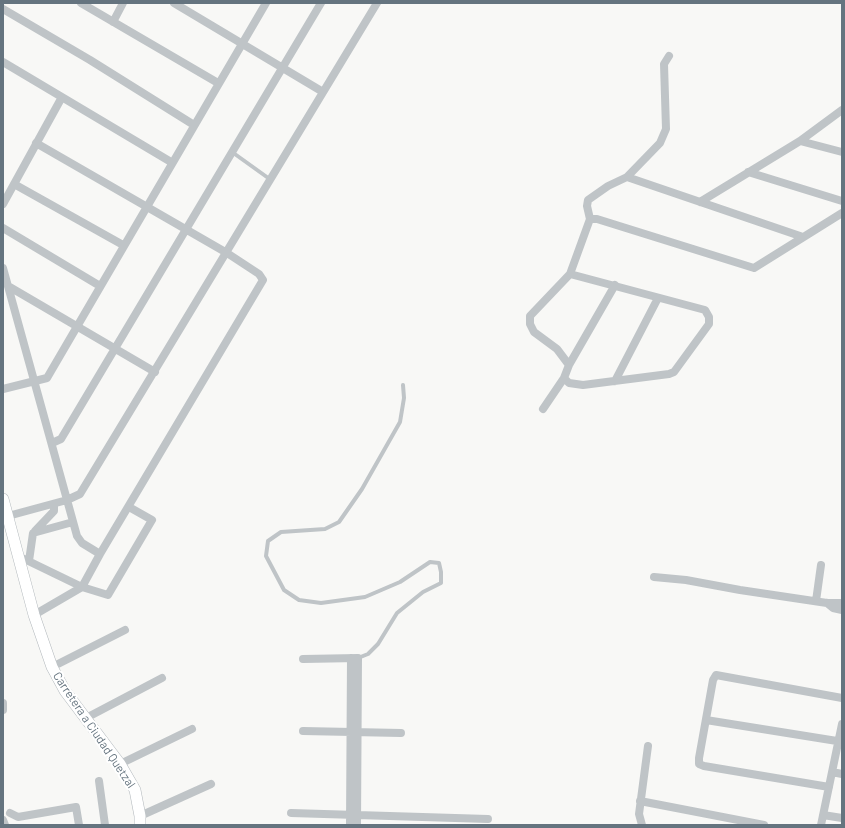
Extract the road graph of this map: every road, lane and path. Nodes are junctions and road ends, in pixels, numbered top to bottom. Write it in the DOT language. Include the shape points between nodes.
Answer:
graph roads {
  1 [pos="81,3"];
  2 [pos="123,3"];
  3 [pos="174,3"];
  4 [pos="266,3"];
  5 [pos="321,3"];
  6 [pos="377,3"];
  7 [pos="3,9"];
  8 [pos="113,22"];
  9 [pos="242,43"];
  10 [pos="668,56"];
  11 [pos="3,62"];
  12 [pos="283,68"];
  13 [pos="218,83"];
  14 [pos="323,92"];
  15 [pos="62,97"];
  16 [pos="842,110"];
  17 [pos="194,125"];
  18 [pos="800,141"];
  19 [pos="36,142"];
  20 [pos="232,152"];
  21 [pos="842,152"];
  22 [pos="171,162"];
  23 [pos="748,172"];
  24 [pos="627,178"];
  25 [pos="271,180"];
  26 [pos="14,184"];
  27 [pos="842,201"];
  28 [pos="700,202"];
  29 [pos="3,204"];
  30 [pos="146,206"];
  31 [pos="842,213"];
  32 [pos="590,219"];
  33 [pos="3,228"];
  34 [pos="187,230"];
  35 [pos="803,237"];
  36 [pos="123,245"];
  37 [pos="227,253"];
  38 [pos="3,268"];
  39 [pos="570,274"];
  40 [pos="615,285"];
  41 [pos="8,286"];
  42 [pos="100,286"];
  43 [pos="658,298"];
  44 [pos="77,326"];
  45 [pos="116,349"];
  46 [pos="569,365"];
  47 [pos="155,372"];
  48 [pos="564,378"];
  49 [pos="34,381"];
  50 [pos="615,381"];
  51 [pos="403,386"];
  52 [pos="3,389"];
  53 [pos="543,409"];
  54 [pos="52,443"];
  55 [pos="3,499"];
  56 [pos="67,500"];
  57 [pos="54,504"];
  58 [pos="129,507"];
  59 [pos="8,516"];
  60 [pos="73,522"];
  61 [pos="35,531"];
  62 [pos="100,554"];
  63 [pos="18,556"];
  64 [pos="29,561"];
  65 [pos="821,566"];
  66 [pos="654,577"];
  67 [pos="82,587"];
  68 [pos="816,601"];
  69 [pos="842,603"];
  70 [pos="34,615"];
  71 [pos="125,630"];
  72 [pos="354,658"];
  73 [pos="303,659"];
  74 [pos="52,667"];
  75 [pos="162,678"];
  76 [pos="842,698"];
  77 [pos="3,703"];
  78 [pos="3,710"];
  79 [pos="86,718"];
  80 [pos="706,720"];
  81 [pos="842,724"];
  82 [pos="192,729"];
  83 [pos="303,731"];
  84 [pos="354,732"];
  85 [pos="401,733"];
  86 [pos="837,741"];
  87 [pos="648,746"];
  88 [pos="120,764"];
  89 [pos="832,772"];
  90 [pos="842,774"];
  91 [pos="99,781"];
  92 [pos="211,784"];
  93 [pos="829,787"];
  94 [pos="640,801"];
  95 [pos="10,813"];
  96 [pos="292,813"];
  97 [pos="353,815"];
  98 [pos="823,815"];
  99 [pos="842,818"];
  100 [pos="488,819"];
  101 [pos="3,820"];
  102 [pos="140,820"];
  103 [pos="5,825"];
  104 [pos="79,825"];
  105 [pos="105,825"];
  106 [pos="350,825"];
  107 [pos="357,825"];
  108 [pos="642,825"];
  109 [pos="764,825"];
  110 [pos="821,825"];
  1 -- 8 [label="street"];
  2 -- 8 [label="street"];
  3 -- 9 [label="street"];
  4 -- 9 [label="street"];
  5 -- 12 [label="street"];
  6 -- 14 [label="street"];
  7 -- 17 [label="street"];
  8 -- 13 [label="street"];
  9 -- 12 [label="street"];
  9 -- 13 [label="street"];
  10 -- 24 [label="street" via="664,64 666,129 660,143"];
  11 -- 15 [label="street"];
  12 -- 14 [label="street"];
  12 -- 20 [label="street"];
  13 -- 17 [label="street"];
  14 -- 25 [label="street"];
  15 -- 19 [label="street"];
  15 -- 22 [label="street"];
  16 -- 18 [label="street"];
  17 -- 22 [label="street"];
  18 -- 21 [label="street"];
  18 -- 23 [label="street"];
  19 -- 26 [label="street"];
  19 -- 30 [label="street"];
  20 -- 25 [label="lane"];
  20 -- 34 [label="street"];
  22 -- 30 [label="street"];
  23 -- 27 [label="street"];
  23 -- 28 [label="street"];
  24 -- 28 [label="street"];
  24 -- 32 [label="street" via="608,186 588,200"];
  25 -- 37 [label="street"];
  26 -- 29 [label="street"];
  26 -- 36 [label="street"];
  28 -- 35 [label="street"];
  30 -- 34 [label="street"];
  30 -- 36 [label="street"];
  31 -- 35 [label="street"];
  32 -- 35 [label="street" via="597,219 754,268"];
  32 -- 39 [label="street"];
  33 -- 42 [label="street"];
  34 -- 37 [label="street"];
  34 -- 45 [label="street"];
  36 -- 42 [label="street"];
  37 -- 47 [label="street"];
  37 -- 58 [label="street" via="259,274 263,280"];
  38 -- 41 [label="street"];
  39 -- 40 [label="street"];
  39 -- 46 [label="street" via="530,316 534,332 557,349"];
  40 -- 43 [label="street"];
  40 -- 46 [label="street"];
  41 -- 44 [label="street"];
  41 -- 49 [label="street"];
  42 -- 44 [label="street"];
  43 -- 50 [label="street"];
  43 -- 50 [label="street" via="705,310 709,324 674,372"];
  44 -- 45 [label="street"];
  44 -- 49 [label="street" via="47,378"];
  45 -- 47 [label="street"];
  45 -- 54 [label="street" via="61,439"];
  46 -- 48 [label="street"];
  47 -- 56 [label="street" via="80,494"];
  48 -- 50 [label="street" via="569,383 583,385"];
  48 -- 53 [label="street"];
  49 -- 52 [label="street"];
  49 -- 54 [label="street"];
  51 -- 72 [label="lane" via="400,422 362,489 339,522 325,529 281,532 268,541 266,556 284,590 299,600 321,602 365,597 400,582 430,562 439,563 441,583 423,592 397,613 378,644 368,654"];
  54 -- 56 [label="street"];
  55 -- 59 [label="main road, Carretera a Ciudad Quetzal"];
  56 -- 57 [label="street"];
  56 -- 60 [label="street"];
  57 -- 59 [label="street"];
  57 -- 61 [label="street" via="54,511"];
  58 -- 62 [label="street"];
  58 -- 67 [label="street" via="152,520 109,594"];
  59 -- 63 [label="main road, Carretera a Ciudad Quetzal"];
  60 -- 61 [label="street"];
  60 -- 62 [label="street" via="82,543"];
  61 -- 64 [label="street" via="31,536"];
  62 -- 67 [label="street"];
  63 -- 64 [label="street"];
  63 -- 70 [label="main road, Carretera a Ciudad Quetzal"];
  64 -- 67 [label="street"];
  65 -- 68 [label="street"];
  66 -- 68 [label="street"];
  67 -- 70 [label="street"];
  68 -- 69 [label="street" via="828,603 833,608"];
  70 -- 74 [label="main road, Carretera a Ciudad Quetzal"];
  71 -- 74 [label="street"];
  72 -- 73 [label="street"];
  72 -- 84 [label="street"];
  74 -- 79 [label="main road, Carretera a Ciudad Quetzal" via="65,691"];
  75 -- 79 [label="street"];
  76 -- 80 [label="street" via="716,675"];
  77 -- 78 [label="street"];
  79 -- 88 [label="main road, Carretera a Ciudad Quetzal"];
  80 -- 86 [label="street"];
  80 -- 93 [label="street" via="699,764"];
  81 -- 86 [label="street"];
  82 -- 88 [label="street"];
  83 -- 84 [label="street"];
  84 -- 85 [label="street"];
  84 -- 97 [label="street"];
  86 -- 89 [label="street"];
  87 -- 94 [label="street"];
  88 -- 102 [label="main road, Carretera a Ciudad Quetzal" via="135,790"];
  89 -- 90 [label="street"];
  89 -- 93 [label="street"];
  91 -- 105 [label="street"];
  92 -- 102 [label="street"];
  93 -- 98 [label="street"];
  94 -- 108 [label="street" via="639,814"];
  94 -- 109 [label="street"];
  95 -- 104 [label="street" via="18,817 76,807"];
  96 -- 97 [label="street"];
  97 -- 100 [label="street"];
  97 -- 106 [label="street"];
  97 -- 107 [label="street"];
  98 -- 99 [label="street"];
  98 -- 110 [label="street"];
  101 -- 103 [label="street"];
}
